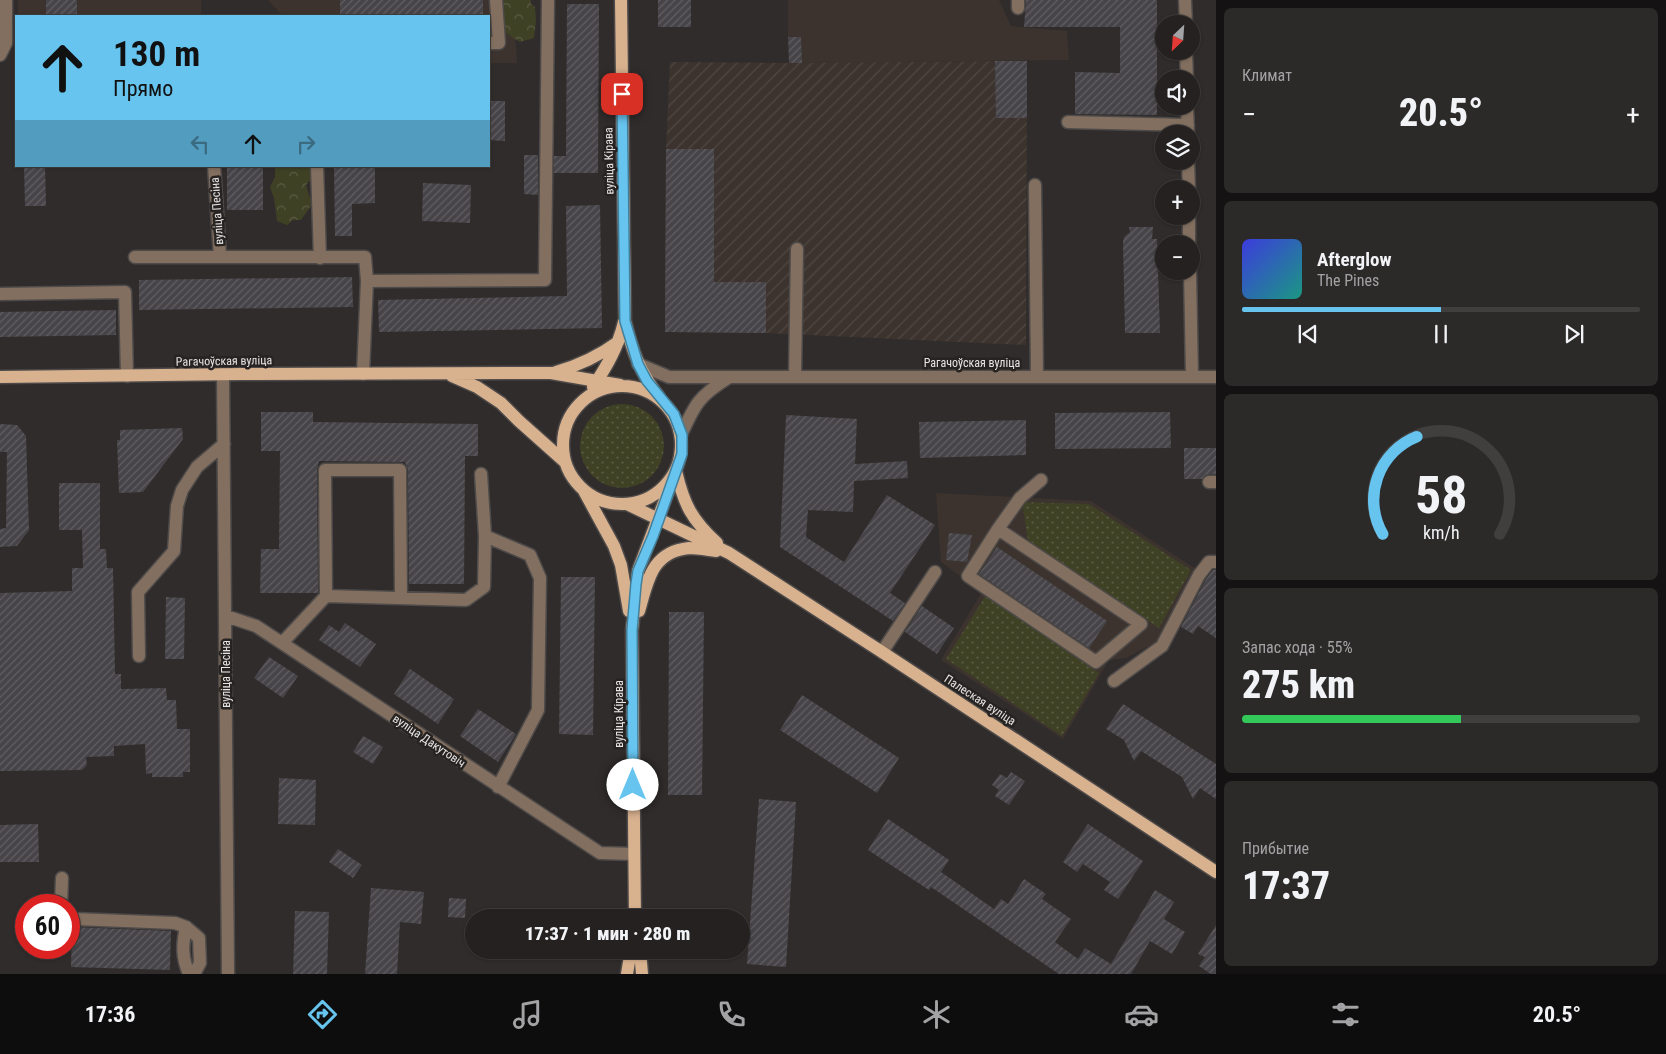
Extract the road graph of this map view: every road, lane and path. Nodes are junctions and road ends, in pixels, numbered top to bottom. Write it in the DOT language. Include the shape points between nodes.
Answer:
graph roads {
  1 [pos="6,0"];
  2 [pos="496,0"];
  3 [pos="548,0"];
  4 [pos="621,0"];
  5 [pos="1185,0"];
  6 [pos="1186,15"];
  7 [pos="490,43"];
  8 [pos="0,54"];
  9 [pos="1068,122"];
  10 [pos="1155,128"];
  11 [pos="214,167"];
  12 [pos="317,167"];
  13 [pos="1035,185"];
  14 [pos="797,249"];
  15 [pos="220,256"];
  16 [pos="134,257"];
  17 [pos="320,258"];
  18 [pos="1190,280"];
  19 [pos="367,281"];
  20 [pos="0,294"];
  21 [pos="625,321"];
  22 [pos="620,340"];
  23 [pos="638,364"];
  24 [pos="551,373"];
  25 [pos="224,374"];
  26 [pos="363,374"];
  27 [pos="448,374"];
  28 [pos="127,376"];
  29 [pos="1036,376"];
  30 [pos="1192,376"];
  31 [pos="0,377"];
  32 [pos="795,377"];
  33 [pos="1216,377"];
  34 [pos="728,378"];
  35 [pos="598,380"];
  36 [pos="620,385"];
  37 [pos="588,396"];
  38 [pos="659,397"];
  39 [pos="682,435"];
  40 [pos="224,444"];
  41 [pos="565,462"];
  42 [pos="676,471"];
  43 [pos="481,474"];
  44 [pos="1041,480"];
  45 [pos="584,491"];
  46 [pos="627,504"];
  47 [pos="658,520"];
  48 [pos="998,529"];
  49 [pos="485,536"];
  50 [pos="729,553"];
  51 [pos="1216,562"];
  52 [pos="936,572"];
  53 [pos="326,596"];
  54 [pos="401,597"];
  55 [pos="226,616"];
  56 [pos="632,630"];
  57 [pos="282,643"];
  58 [pos="882,652"];
  59 [pos="140,656"];
  60 [pos="1114,681"];
  61 [pos="498,787"];
  62 [pos="634,854"];
  63 [pos="1216,872"];
  64 [pos="62,878"];
  65 [pos="61,894"];
  66 [pos="635,909"];
  67 [pos="80,919"];
  68 [pos="186,928"];
  69 [pos="630,959"];
  70 [pos="641,959"];
  71 [pos="642,959"];
  72 [pos="190,974"];
  73 [pos="194,974"];
  74 [pos="228,974"];
  75 [pos="627,974"];
  76 [pos="642,974"];
  77 [pos="648,974"];
  1 -- 8 [label="street" via="6,43"];
  2 -- 7 [label="street" via="499,43"];
  3 -- 19 [label="street" via="544,280"];
  4 -- 21 [label="main road, вуліца Кірава"];
  5 -- 6 [label="street"];
  9 -- 10 [label="street"];
  11 -- 15 [label="street, вуліца Песіна"];
  12 -- 17 [label="street"];
  13 -- 29 [label="street"];
  14 -- 32 [label="street"];
  15 -- 16 [label="street"];
  15 -- 17 [label="street"];
  17 -- 19 [label="street" via="365,257"];
  18 -- 30 [label="street"];
  19 -- 26 [label="street"];
  20 -- 28 [label="street" via="125,292"];
  21 -- 22 [label="main road, вуліца Кірава"];
  21 -- 23 [label="main road, вуліца Кірава"];
  22 -- 24 [label="main road" via="600,355"];
  22 -- 35 [label="main road, вуліца Кірава"];
  23 -- 34 [label="street, Рагачоўская вуліца" via="669,377"];
  23 -- 38 [label="main road, вуліца Кірава"];
  24 -- 27 [label="main road, Рагачоўская вуліца"];
  24 -- 35 [label="main road, Рагачоўская вуліца"];
  25 -- 26 [label="main road, Рагачоўская вуліца"];
  25 -- 28 [label="main road, Рагачоўская вуліца"];
  25 -- 40 [label="street, вуліца Песіна"];
  26 -- 27 [label="main road, Рагачоўская вуліца"];
  27 -- 41 [label="main road, Рагачоўская вуліца" via="477,387 501,403"];
  28 -- 31 [label="main road, Рагачоўская вуліца"];
  29 -- 30 [label="street, Рагачоўская вуліца"];
  29 -- 32 [label="street, Рагачоўская вуліца"];
  30 -- 33 [label="street, Рагачоўская вуліца"];
  32 -- 34 [label="street, Рагачоўская вуліца"];
  34 -- 39 [label="street" via="709,390 694,407"];
  35 -- 36 [label="main road, Рагачоўская вуліца"];
  35 -- 37 [label="main road, вуліца Кірава"];
  36 -- 37 [label="main road"];
  36 -- 38 [label="main road" via="641,388"];
  37 -- 41 [label="main road" via="577,406 566,426"];
  38 -- 39 [label="main road" via="674,414"];
  39 -- 42 [label="main road" via="682,454"];
  40 -- 55 [label="street, вуліца Песіна"];
  40 -- 59 [label="street" via="197,467 182,490 177,506 174,551 138,592"];
  41 -- 45 [label="main road"];
  42 -- 46 [label="main road" via="664,488 647,499"];
  42 -- 47 [label="main road, вуліца Кірава"];
  42 -- 50 [label="main road, Палеская вуліца" via="689,512 705,532"];
  43 -- 49 [label="street"];
  44 -- 48 [label="street" via="1020,498"];
  45 -- 46 [label="main road" via="604,502"];
  45 -- 56 [label="main road, вуліца Кірава" via="621,565"];
  46 -- 47 [label="main road, Палеская вуліца"];
  47 -- 50 [label="main road, Палеская вуліца"];
  47 -- 56 [label="main road, вуліца Кірава" via="638,571"];
  48 -- 48 [label="street" via="1062,571 1142,624 1096,662 968,576"];
  49 -- 54 [label="street" via="484,586 466,600"];
  49 -- 61 [label="street" via="530,555 540,578 538,710"];
  50 -- 56 [label="main road" via="690,548 662,557 652,571"];
  50 -- 58 [label="main road, Палеская вуліца"];
  51 -- 60 [label="street" via="1209,562 1199,575 1162,646"];
  52 -- 58 [label="street"];
  53 -- 54 [label="street"];
  53 -- 54 [label="street" via="325,470 400,470"];
  53 -- 57 [label="street"];
  55 -- 57 [label="street, вуліца Дакутовіч" via="256,626"];
  55 -- 74 [label="street, вуліца Песіна"];
  56 -- 62 [label="main road, вуліца Кірава"];
  57 -- 61 [label="street, вуліца Дакутовіч"];
  58 -- 63 [label="main road, Палеская вуліца"];
  61 -- 62 [label="street, вуліца Дакутовіч" via="600,854"];
  62 -- 66 [label="main road, вуліца Кірава"];
  64 -- 65 [label="street"];
  67 -- 68 [label="street" via="175,923"];
  68 -- 72 [label="street" via="184,962"];
  68 -- 73 [label="street" via="199,938 200,963"];
  69 -- 75 [label="main road"];
  70 -- 76 [label="main road"];
  71 -- 77 [label="main road"];
}
